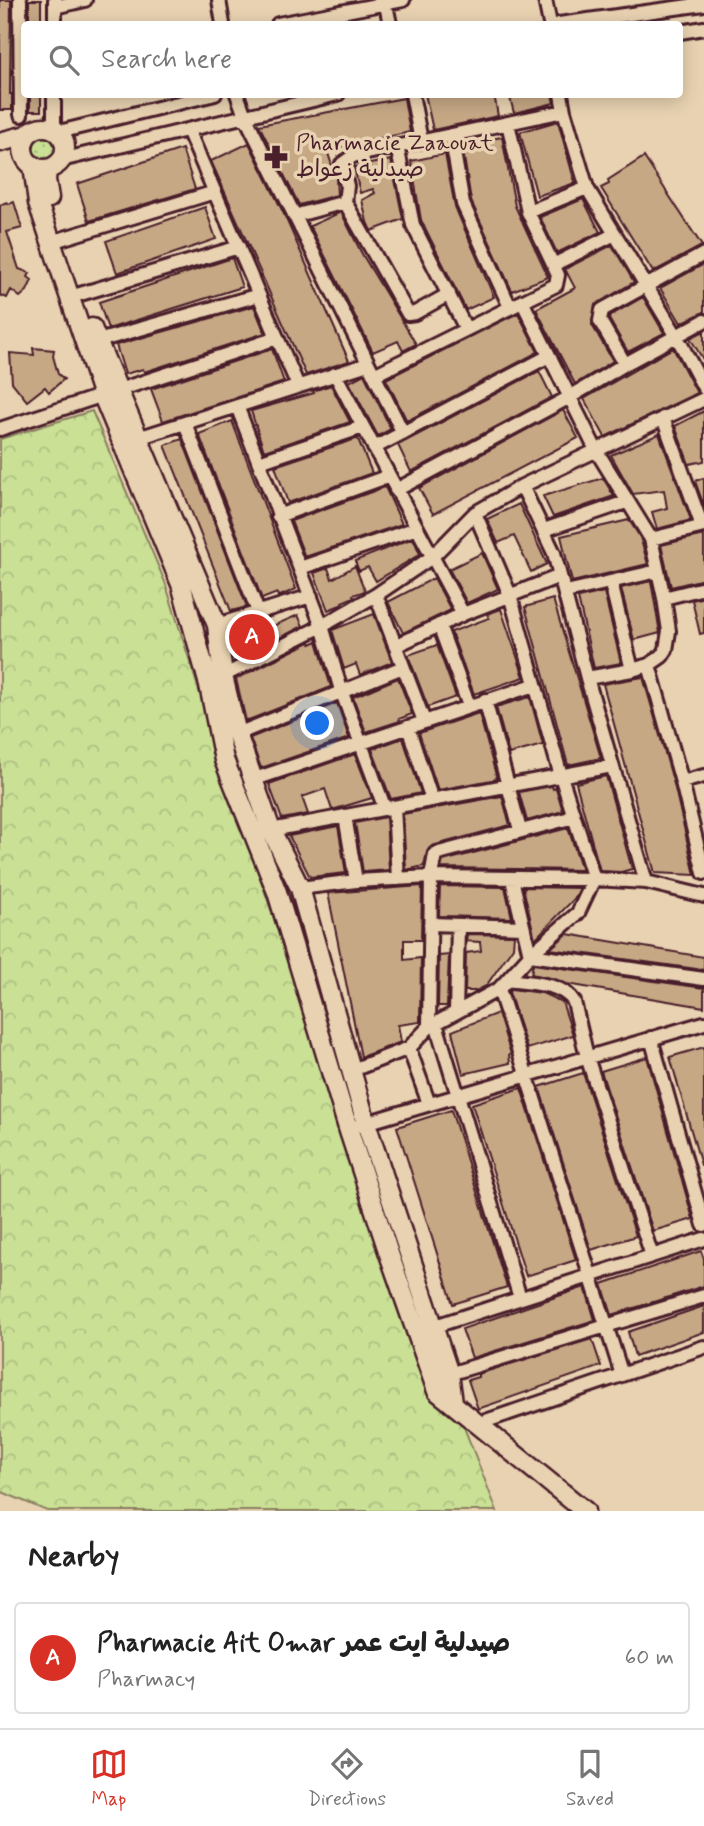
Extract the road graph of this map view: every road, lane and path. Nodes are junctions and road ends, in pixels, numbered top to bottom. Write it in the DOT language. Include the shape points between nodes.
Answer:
graph roads {
  1 [pos="20,0"];
  2 [pos="85,0"];
  3 [pos="219,0"];
  4 [pos="403,0"];
  5 [pos="545,0"];
  6 [pos="385,2"];
  7 [pos="55,4"];
  8 [pos="704,4"];
  9 [pos="222,21"];
  10 [pos="293,21"];
  11 [pos="389,21"];
  12 [pos="549,21"];
  13 [pos="581,21"];
  14 [pos="704,28"];
  15 [pos="683,32"];
  16 [pos="54,98"];
  17 [pos="197,98"];
  18 [pos="238,98"];
  19 [pos="321,98"];
  20 [pos="413,98"];
  21 [pos="562,98"];
  22 [pos="564,111"];
  23 [pos="21,115"];
  24 [pos="244,116"];
  25 [pos="508,123"];
  26 [pos="56,130"];
  27 [pos="188,130"];
  28 [pos="451,135"];
  29 [pos="421,141"];
  30 [pos="0,143"];
  31 [pos="397,146"];
  32 [pos="38,156"];
  33 [pos="587,188"];
  34 [pos="215,192"];
  35 [pos="345,202"];
  36 [pos="528,212"];
  37 [pos="294,216"];
  38 [pos="615,234"];
  39 [pos="57,241"];
  40 [pos="239,247"];
  41 [pos="704,254"];
  42 [pos="553,265"];
  43 [pos="647,285"];
  44 [pos="449,294"];
  45 [pos="259,295"];
  46 [pos="75,296"];
  47 [pos="516,304"];
  48 [pos="704,321"];
  49 [pos="467,329"];
  50 [pos="676,335"];
  51 [pos="277,338"];
  52 [pos="92,343"];
  53 [pos="549,356"];
  54 [pos="625,364"];
  55 [pos="371,369"];
  56 [pos="335,374"];
  57 [pos="298,386"];
  58 [pos="704,388"];
  59 [pos="111,393"];
  60 [pos="570,397"];
  61 [pos="704,398"];
  62 [pos="237,406"];
  63 [pos="663,418"];
  64 [pos="185,423"];
  65 [pos="363,428"];
  66 [pos="0,429"];
  67 [pos="403,433"];
  68 [pos="138,438"];
  69 [pos="374,448"];
  70 [pos="596,450"];
  71 [pos="259,462"];
  72 [pos="389,476"];
  73 [pos="522,486"];
  74 [pos="396,490"];
  75 [pos="626,502"];
  76 [pos="475,513"];
  77 [pos="278,516"];
  78 [pos="703,526"];
  79 [pos="416,528"];
  80 [pos="544,530"];
  81 [pos="651,539"];
  82 [pos="432,558"];
  83 [pos="300,568"];
  84 [pos="659,571"];
  85 [pos="560,576"];
  86 [pos="611,583"];
  87 [pos="704,588"];
  88 [pos="566,592"];
  89 [pos="510,594"];
  90 [pos="376,595"];
  91 [pos="311,596"];
  92 [pos="664,598"];
  93 [pos="258,612"];
  94 [pos="463,614"];
  95 [pos="217,625"];
  96 [pos="439,625"];
  97 [pos="323,626"];
  98 [pos="395,646"];
  99 [pos="649,665"];
  100 [pos="403,667"];
  101 [pos="632,670"];
  102 [pos="587,678"];
  103 [pos="216,680"];
  104 [pos="534,685"];
  105 [pos="341,690"];
  106 [pos="485,701"];
  107 [pos="469,706"];
  108 [pos="424,721"];
  109 [pos="408,727"];
  110 [pos="237,734"];
  111 [pos="360,743"];
  112 [pos="612,766"];
  113 [pos="561,776"];
  114 [pos="704,776"];
  115 [pos="252,780"];
  116 [pos="682,782"];
  117 [pos="509,785"];
  118 [pos="432,800"];
  119 [pos="389,808"];
  120 [pos="345,816"];
  121 [pos="574,817"];
  122 [pos="271,830"];
  123 [pos="520,830"];
  124 [pos="702,848"];
  125 [pos="704,873"];
  126 [pos="431,877"];
  127 [pos="398,879"];
  128 [pos="512,879"];
  129 [pos="594,879"];
  130 [pos="356,881"];
  131 [pos="646,882"];
  132 [pos="300,888"];
  133 [pos="704,896"];
  134 [pos="430,924"];
  135 [pos="458,925"];
  136 [pos="523,927"];
  137 [pos="530,955"];
  138 [pos="704,979"];
  139 [pos="503,985"];
  140 [pos="456,1012"];
  141 [pos="704,1023"];
  142 [pos="433,1025"];
  143 [pos="651,1038"];
  144 [pos="409,1048"];
  145 [pos="587,1057"];
  146 [pos="350,1071"];
  147 [pos="526,1075"];
  148 [pos="458,1095"];
  149 [pos="429,1104"];
  150 [pos="357,1125"];
  151 [pos="704,1225"];
  152 [pos="704,1239"];
  153 [pos="652,1256"];
  154 [pos="590,1276"];
  155 [pos="704,1296"];
  156 [pos="520,1298"];
  157 [pos="607,1326"];
  158 [pos="432,1327"];
  159 [pos="704,1347"];
  160 [pos="449,1374"];
  161 [pos="622,1375"];
  162 [pos="453,1402"];
  163 [pos="477,1424"];
  164 [pos="585,1511"];
  1 -- 23 [label="street"];
  2 -- 7 [label="street"];
  3 -- 9 [label="street"];
  4 -- 6 [label="street"];
  5 -- 12 [label="street"];
  6 -- 10 [label="street"];
  6 -- 11 [label="street"];
  8 -- 13 [label="street"];
  14 -- 15 [label="street"];
  16 -- 26 [label="street"];
  17 -- 26 [label="street"];
  18 -- 24 [label="street"];
  19 -- 24 [label="street"];
  20 -- 29 [label="street"];
  21 -- 22 [label="street"];
  22 -- 25 [label="street"];
  22 -- 33 [label="street"];
  24 -- 27 [label="street"];
  24 -- 37 [label="street"];
  25 -- 28 [label="street"];
  25 -- 36 [label="street"];
  26 -- 32 [label="street" via="42,127"];
  26 -- 32 [label="street" via="65,149"];
  27 -- 32 [label="street"];
  27 -- 34 [label="street"];
  28 -- 29 [label="street"];
  28 -- 47 [label="street" via="463,204"];
  29 -- 31 [label="street"];
  30 -- 32 [label="street"];
  31 -- 35 [label="street" via="343,161"];
  31 -- 44 [label="street" via="414,225"];
  32 -- 39 [label="street" via="38,203"];
  33 -- 36 [label="street"];
  33 -- 38 [label="street"];
  34 -- 39 [label="street"];
  34 -- 40 [label="street"];
  35 -- 37 [label="street"];
  35 -- 44 [label="street" via="408,314"];
  36 -- 42 [label="street"];
  37 -- 55 [label="street"];
  38 -- 42 [label="street"];
  38 -- 43 [label="street"];
  39 -- 46 [label="street"];
  40 -- 45 [label="street"];
  40 -- 46 [label="street"];
  41 -- 43 [label="street"];
  42 -- 47 [label="street" via="556,285"];
  43 -- 50 [label="street"];
  43 -- 54 [label="street" via="599,315"];
  44 -- 49 [label="street"];
  45 -- 51 [label="street"];
  45 -- 52 [label="street"];
  46 -- 52 [label="street"];
  47 -- 49 [label="street"];
  47 -- 53 [label="street"];
  48 -- 50 [label="street"];
  49 -- 55 [label="street"];
  50 -- 54 [label="street"];
  50 -- 58 [label="street"];
  51 -- 57 [label="street"];
  51 -- 59 [label="street"];
  52 -- 59 [label="street"];
  53 -- 60 [label="street"];
  53 -- 67 [label="street"];
  54 -- 60 [label="street"];
  55 -- 56 [label="street"];
  55 -- 67 [label="street"];
  56 -- 57 [label="street"];
  56 -- 65 [label="street"];
  57 -- 62 [label="street"];
  59 -- 66 [label="street"];
  59 -- 68 [label="street"];
  59 -- 103 [label="street"];
  60 -- 70 [label="street"];
  60 -- 74 [label="street"];
  61 -- 63 [label="street"];
  62 -- 64 [label="street"];
  62 -- 71 [label="street"];
  63 -- 70 [label="street"];
  63 -- 78 [label="street"];
  64 -- 68 [label="street"];
  64 -- 93 [label="street"];
  65 -- 69 [label="street"];
  65 -- 71 [label="street"];
  67 -- 69 [label="street"];
  68 -- 95 [label="street"];
  69 -- 72 [label="street"];
  70 -- 73 [label="street"];
  70 -- 75 [label="street"];
  71 -- 77 [label="street"];
  72 -- 74 [label="street"];
  72 -- 77 [label="street"];
  73 -- 76 [label="street"];
  73 -- 80 [label="street"];
  74 -- 79 [label="street"];
  75 -- 80 [label="street"];
  75 -- 81 [label="street"];
  76 -- 82 [label="street"];
  76 -- 89 [label="street"];
  77 -- 83 [label="street"];
  78 -- 81 [label="street"];
  79 -- 82 [label="street"];
  79 -- 83 [label="street"];
  80 -- 85 [label="street"];
  81 -- 84 [label="street"];
  82 -- 90 [label="street"];
  82 -- 94 [label="street"];
  83 -- 91 [label="street"];
  84 -- 86 [label="street"];
  84 -- 92 [label="street"];
  85 -- 88 [label="street"];
  85 -- 89 [label="street"];
  86 -- 88 [label="street"];
  86 -- 101 [label="street"];
  87 -- 92 [label="street"];
  88 -- 102 [label="street"];
  89 -- 94 [label="street"];
  89 -- 104 [label="street"];
  90 -- 97 [label="street"];
  90 -- 98 [label="street"];
  91 -- 93 [label="street"];
  91 -- 97 [label="street"];
  92 -- 99 [label="street" via="669,631 666,650"];
  93 -- 95 [label="street"];
  94 -- 96 [label="street"];
  95 -- 103 [label="street"];
  96 -- 98 [label="street"];
  96 -- 107 [label="street"];
  97 -- 103 [label="street"];
  97 -- 105 [label="street"];
  98 -- 100 [label="street"];
  99 -- 101 [label="street"];
  99 -- 116 [label="street"];
  100 -- 105 [label="street"];
  100 -- 108 [label="street"];
  101 -- 102 [label="street"];
  102 -- 112 [label="street"];
  103 -- 110 [label="street"];
  103 -- 150 [label="street" via="224,760 278,892"];
  104 -- 106 [label="street"];
  104 -- 113 [label="street"];
  105 -- 110 [label="street"];
  105 -- 111 [label="street"];
  106 -- 107 [label="street"];
  106 -- 117 [label="street"];
  107 -- 108 [label="street"];
  108 -- 109 [label="street"];
  109 -- 111 [label="street"];
  109 -- 118 [label="street"];
  110 -- 115 [label="street"];
  111 -- 115 [label="street"];
  111 -- 119 [label="street"];
  112 -- 113 [label="street"];
  112 -- 131 [label="street"];
  113 -- 117 [label="street"];
  113 -- 121 [label="street"];
  114 -- 116 [label="street"];
  115 -- 122 [label="street"];
  116 -- 124 [label="street"];
  117 -- 118 [label="street"];
  117 -- 123 [label="street"];
  118 -- 119 [label="street"];
  119 -- 120 [label="street"];
  119 -- 127 [label="street"];
  120 -- 122 [label="street"];
  120 -- 130 [label="street"];
  121 -- 123 [label="street"];
  121 -- 129 [label="street"];
  122 -- 132 [label="street"];
  123 -- 126 [label="street" via="435,854"];
  124 -- 125 [label="street"];
  126 -- 127 [label="street"];
  126 -- 128 [label="street"];
  126 -- 134 [label="street"];
  127 -- 130 [label="street"];
  128 -- 129 [label="street"];
  128 -- 136 [label="street"];
  129 -- 131 [label="street"];
  129 -- 137 [label="street" via="578,913"];
  130 -- 132 [label="street"];
  131 -- 133 [label="street"];
  132 -- 146 [label="street"];
  134 -- 135 [label="street"];
  134 -- 142 [label="street"];
  135 -- 136 [label="street"];
  135 -- 140 [label="street"];
  136 -- 137 [label="street"];
  137 -- 138 [label="street"];
  137 -- 139 [label="street"];
  139 -- 140 [label="street"];
  139 -- 145 [label="street" via="552,987 570,996"];
  139 -- 147 [label="street"];
  140 -- 142 [label="street"];
  141 -- 143 [label="street"];
  142 -- 144 [label="street"];
  142 -- 148 [label="street"];
  143 -- 145 [label="street"];
  143 -- 151 [label="street"];
  144 -- 146 [label="street"];
  144 -- 149 [label="street"];
  145 -- 147 [label="street"];
  145 -- 153 [label="street"];
  146 -- 150 [label="street"];
  147 -- 148 [label="street"];
  147 -- 154 [label="street"];
  148 -- 149 [label="street"];
  148 -- 156 [label="street"];
  149 -- 150 [label="street"];
  150 -- 158 [label="street"];
  150 -- 162 [label="street" via="388,1251 437,1391"];
  152 -- 153 [label="street"];
  153 -- 154 [label="street"];
  154 -- 156 [label="street"];
  154 -- 157 [label="street"];
  155 -- 157 [label="street"];
  156 -- 158 [label="street"];
  157 -- 160 [label="street"];
  157 -- 161 [label="street"];
  158 -- 160 [label="street"];
  159 -- 161 [label="street"];
  160 -- 162 [label="street"];
  161 -- 163 [label="street"];
  162 -- 163 [label="street"];
  163 -- 164 [label="street"];
}
